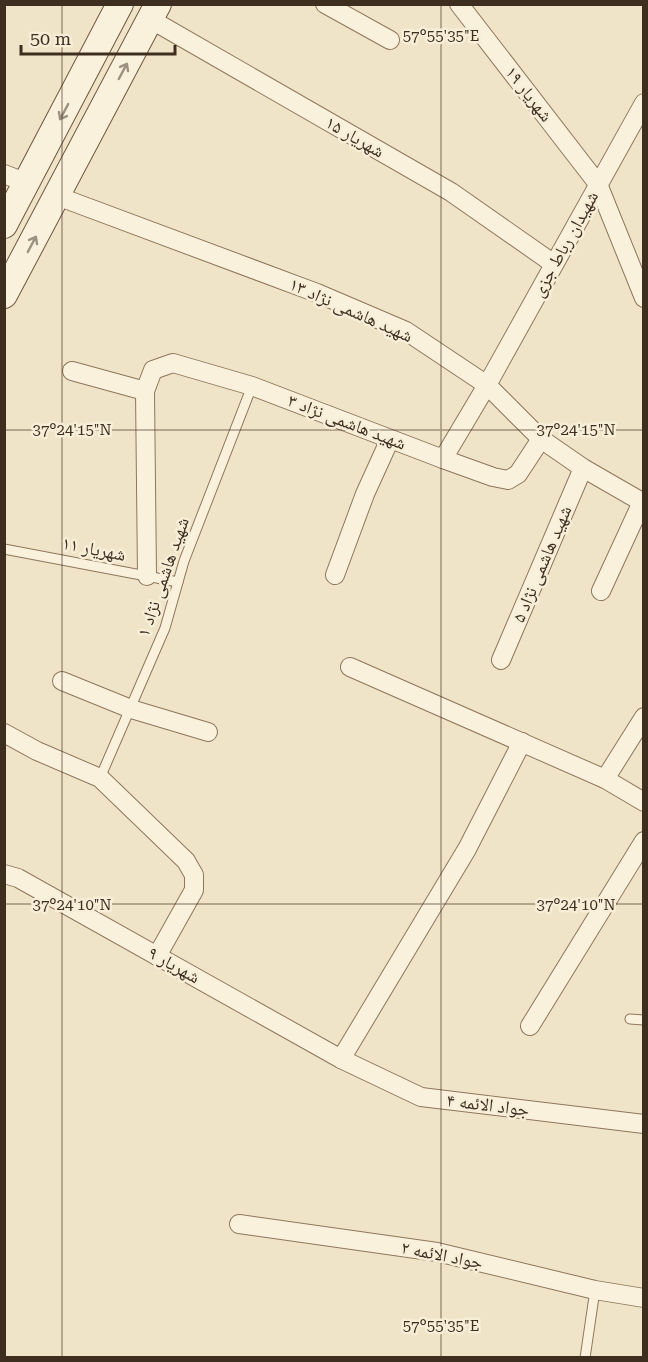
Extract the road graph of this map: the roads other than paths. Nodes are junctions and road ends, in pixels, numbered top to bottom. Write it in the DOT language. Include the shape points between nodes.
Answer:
graph roads {
  1 [pos="325,4"];
  2 [pos="459,4"];
  3 [pos="117,5"];
  4 [pos="154,12"];
  5 [pos="390,40"];
  6 [pos="644,103"];
  7 [pos="16,178"];
  8 [pos="598,184"];
  9 [pos="57,196"];
  10 [pos="4,225"];
  11 [pos="554,264"];
  12 [pos="4,295"];
  13 [pos="644,298"];
  14 [pos="72,371"];
  15 [pos="487,385"];
  16 [pos="252,386"];
  17 [pos="145,391"];
  18 [pos="390,439"];
  19 [pos="541,439"];
  20 [pos="443,459"];
  21 [pos="583,468"];
  22 [pos="643,502"];
  23 [pos="4,549"];
  24 [pos="334,575"];
  25 [pos="147,576"];
  26 [pos="178,582"];
  27 [pos="601,591"];
  28 [pos="501,660"];
  29 [pos="350,667"];
  30 [pos="62,681"];
  31 [pos="131,709"];
  32 [pos="644,717"];
  33 [pos="208,732"];
  34 [pos="4,733"];
  35 [pos="522,742"];
  36 [pos="100,778"];
  37 [pos="605,778"];
  38 [pos="644,802"];
  39 [pos="644,841"];
  40 [pos="4,874"];
  41 [pos="157,956"];
  42 [pos="630,1019"];
  43 [pos="644,1020"];
  44 [pos="531,1026"];
  45 [pos="341,1059"];
  46 [pos="644,1124"];
  47 [pos="239,1224"];
  48 [pos="595,1290"];
  49 [pos="644,1298"];
  50 [pos="585,1358"];
  1 -- 5 [label="street"];
  2 -- 8 [label="street, شهریار ۱۹"];
  3 -- 7 [label="main road, one-way"];
  9 -- 4 [label="main road, one-way"];
  4 -- 11 [label="street, شهریار ۱۵" via="452,192"];
  6 -- 8 [label="street, شهیدان رباط جزی"];
  7 -- 10 [label="main road"];
  8 -- 11 [label="street, شهیدان رباط جزی"];
  8 -- 13 [label="street, شهریار ۱۹"];
  12 -- 9 [label="main road, one-way"];
  9 -- 15 [label="street, شهید هاشمی نژاد ۱۳" via="317,293 406,331"];
  11 -- 15 [label="street, شهیدان رباط جزی"];
  14 -- 17 [label="street"];
  15 -- 19 [label="street, شهید هاشمی نژاد ۱۳"];
  15 -- 20 [label="street"];
  16 -- 17 [label="street, شهید هاشمی نژاد ۳" via="173,363 153,370"];
  16 -- 18 [label="street, شهید هاشمی نژاد ۳"];
  16 -- 26 [label="lane, شهید هاشمی نژاد ۱"];
  17 -- 25 [label="street"];
  18 -- 20 [label="street, شهید هاشمی نژاد ۳"];
  18 -- 24 [label="street"];
  19 -- 20 [label="street, شهید هاشمی نژاد ۳" via="518,474 508,480"];
  19 -- 21 [label="street, شهید هاشمی نژاد ۱۳"];
  21 -- 22 [label="street, شهید هاشمی نژاد ۱۳"];
  21 -- 28 [label="street, شهید هاشمی نژاد ۵"];
  22 -- 27 [label="street"];
  23 -- 25 [label="lane, شهریار ۱۱"];
  25 -- 26 [label="lane, شهریار ۱۱"];
  26 -- 31 [label="lane, شهید هاشمی نژاد ۱" via="165,628"];
  29 -- 35 [label="street"];
  30 -- 31 [label="street"];
  31 -- 33 [label="street"];
  31 -- 36 [label="lane, شهید هاشمی نژاد ۱"];
  32 -- 37 [label="street"];
  34 -- 36 [label="street"];
  35 -- 37 [label="street"];
  35 -- 45 [label="street" via="467,849"];
  36 -- 41 [label="street" via="186,861 194,875 194,890"];
  37 -- 38 [label="street"];
  39 -- 44 [label="street"];
  40 -- 41 [label="street, شهریار ۹" via="18,878"];
  41 -- 45 [label="street, شهریار ۹"];
  42 -- 43 [label="lane"];
  45 -- 46 [label="street, جواد الائمه ۴" via="421,1097"];
  47 -- 48 [label="street, جواد الائمه ۲" via="437,1252"];
  48 -- 49 [label="street, جواد الائمه ۲"];
  48 -- 50 [label="lane"];
}
